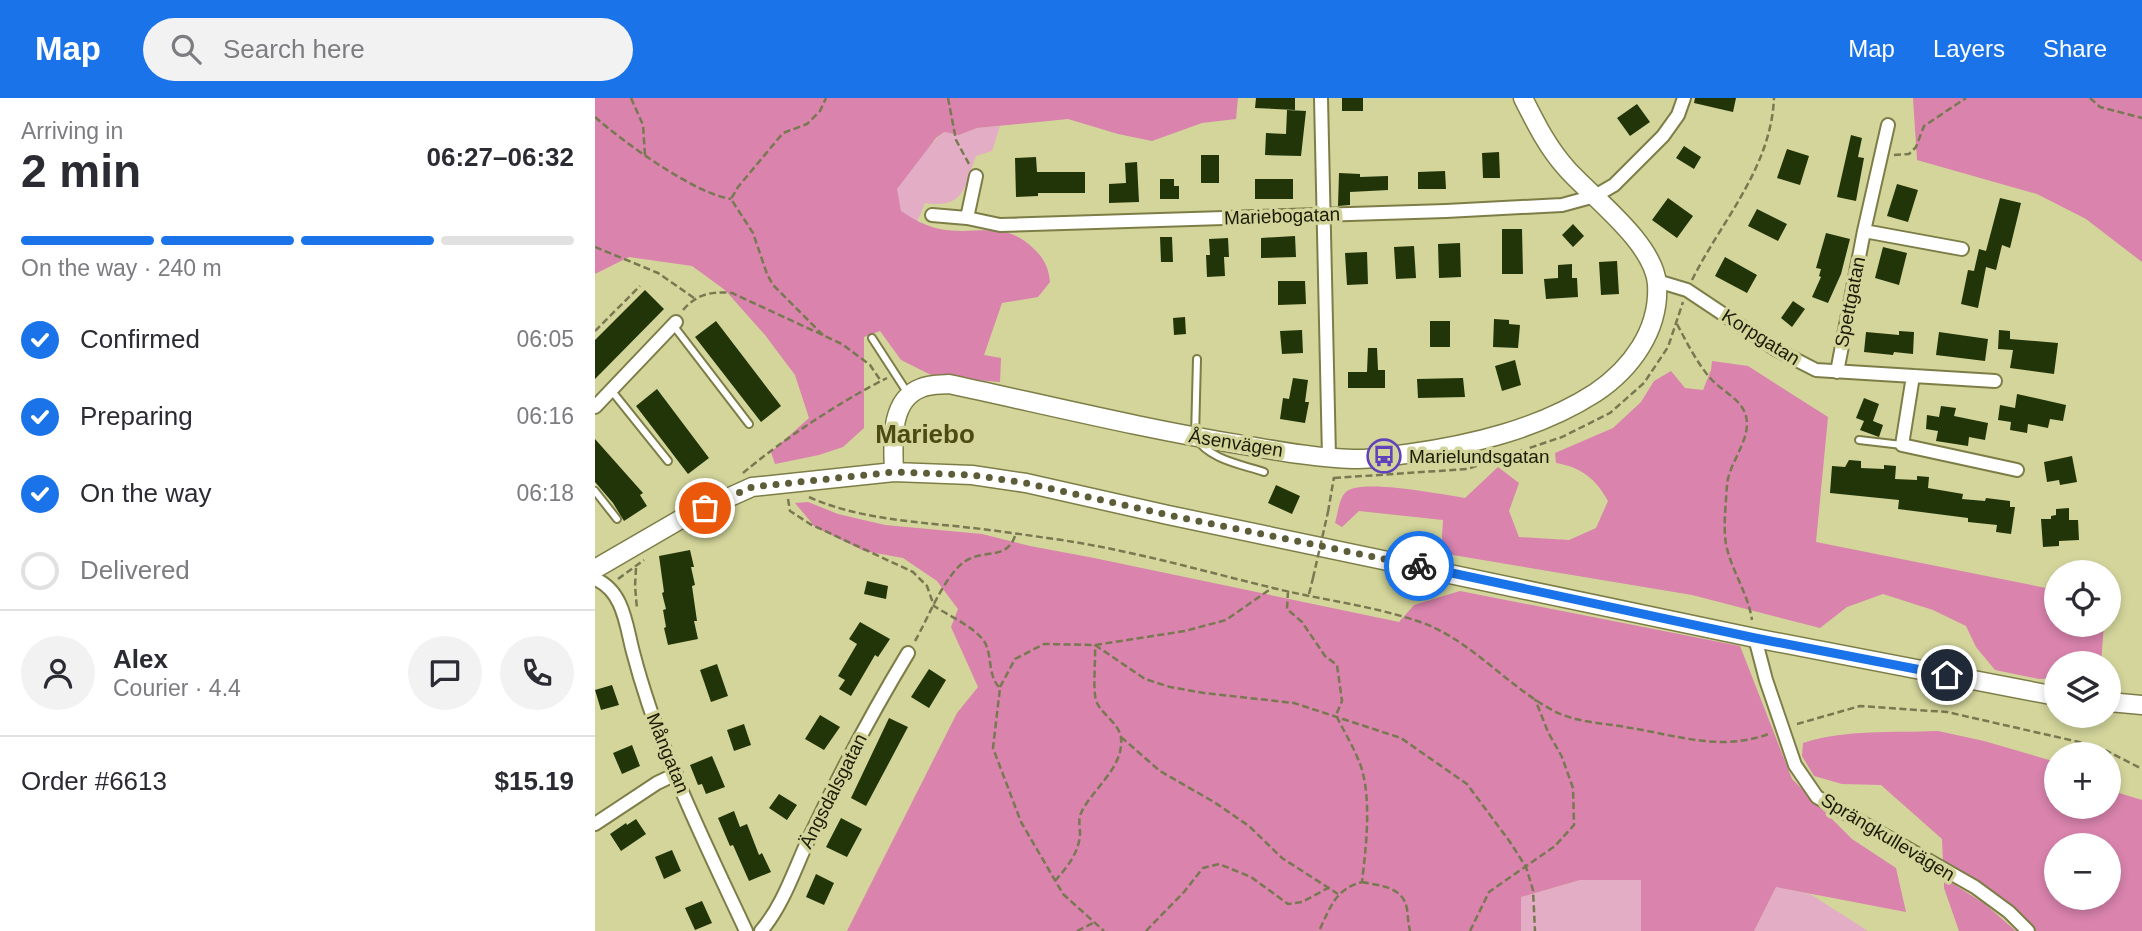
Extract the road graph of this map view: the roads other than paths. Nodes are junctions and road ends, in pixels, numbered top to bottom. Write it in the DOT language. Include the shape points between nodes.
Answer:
graph roads {
  1 [pos="1321,98"];
  2 [pos="1523,98"];
  3 [pos="1684,98"];
  4 [pos="1888,125"];
  5 [pos="976,176"];
  6 [pos="1595,196"];
  7 [pos="1323,214"];
  8 [pos="932,215"];
  9 [pos="967,218"];
  10 [pos="1864,231"];
  11 [pos="1962,249"];
  12 [pos="1657,281"];
  13 [pos="674,324"];
  14 [pos="872,338"];
  15 [pos="1197,359"];
  16 [pos="1837,372"];
  17 [pos="1913,376"];
  18 [pos="1995,382"];
  19 [pos="611,390"];
  20 [pos="909,395"];
  21 [pos="595,407"];
  22 [pos="749,424"];
  23 [pos="1195,437"];
  24 [pos="1859,440"];
  25 [pos="1902,445"];
  26 [pos="1329,457"];
  27 [pos="668,461"];
  28 [pos="2017,470"];
  29 [pos="894,472"];
  30 [pos="1264,472"];
  31 [pos="595,491"];
  32 [pos="617,519"];
  33 [pos="595,569"];
  34 [pos="595,579"];
  35 [pos="1755,638"];
  36 [pos="908,653"];
  37 [pos="2044,694"];
  38 [pos="2121,703"];
  39 [pos="2142,705"];
  40 [pos="676,774"];
  41 [pos="595,824"];
  42 [pos="746,931"];
  43 [pos="761,931"];
  44 [pos="2028,931"];
  1 -- 7 [label="street"];
  2 -- 6 [label="street" via="1543,138"];
  3 -- 6 [label="street" via="1663,135 1614,185"];
  4 -- 10 [label="street, Spettgatan"];
  5 -- 9 [label="street"];
  6 -- 7 [label="street, Mariebogatan" via="1562,205"];
  6 -- 12 [label="street" via="1648,258"];
  7 -- 9 [label="street, Mariebogatan" via="1000,225"];
  7 -- 26 [label="street"];
  8 -- 9 [label="street, Mariebogatan"];
  10 -- 11 [label="street, Spettgatan"];
  10 -- 16 [label="street, Spettgatan"];
  12 -- 16 [label="street, Korpgatan" via="1687,290 1795,360 1816,370"];
  12 -- 26 [label="street, Åsenvägen" via="1657,301 1644,342 1612,382 1580,403 1508,433 1448,448 1355,459"];
  13 -- 19 [label="street"];
  13 -- 22 [label="lane"];
  14 -- 20 [label="lane"];
  15 -- 23 [label="lane"];
  16 -- 17 [label="street, Korpgatan"];
  17 -- 18 [label="street, Korpgatan"];
  17 -- 25 [label="street"];
  19 -- 21 [label="street"];
  19 -- 27 [label="lane"];
  20 -- 23 [label="street, Åsenvägen" via="929,385 949,384"];
  20 -- 29 [label="street" via="896,420"];
  23 -- 26 [label="street, Åsenvägen"];
  23 -- 30 [label="lane" via="1212,454"];
  24 -- 25 [label="lane"];
  25 -- 28 [label="street"];
  29 -- 33 [label="street" via="752,487 681,519"];
  29 -- 35 [label="street" via="1026,483"];
  31 -- 32 [label="lane"];
  34 -- 40 [label="street, Mångatan" via="616,596 622,610 641,684"];
  35 -- 37 [label="street"];
  35 -- 44 [label="street, Sprängkullevägen" via="1795,765 1817,797 1975,887"];
  36 -- 43 [label="street, Ängsdalsgatan" via="817,820 778,907"];
  38 -- 39 [label="street"];
  40 -- 41 [label="street"];
  40 -- 42 [label="street, Mångatan"];
}
